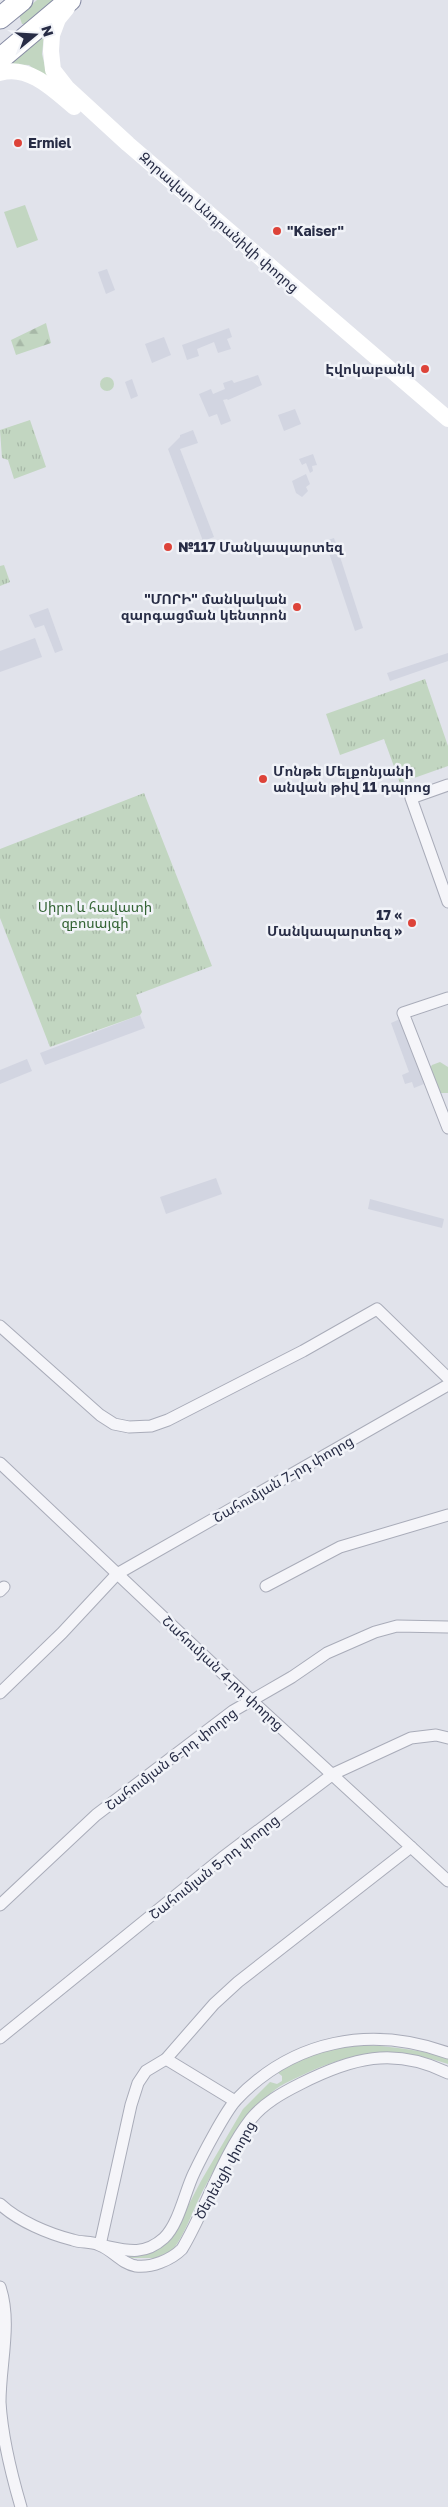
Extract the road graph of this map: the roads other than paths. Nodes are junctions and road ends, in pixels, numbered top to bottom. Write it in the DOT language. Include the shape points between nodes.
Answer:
graph roads {
  1 [pos="22,0"];
  2 [pos="71,0"];
  3 [pos="0,18"];
  4 [pos="0,58"];
  5 [pos="0,73"];
  6 [pos="448,420"];
  7 [pos="448,426"];
  8 [pos="448,785"];
  9 [pos="448,902"];
  10 [pos="448,998"];
  11 [pos="448,1128"];
  12 [pos="0,1326"];
  13 [pos="448,1378"];
  14 [pos="448,1385"];
  15 [pos="0,1463"];
  16 [pos="448,1515"];
  17 [pos="117,1574"];
  18 [pos="266,1586"];
  19 [pos="448,1627"];
  20 [pos="0,1693"];
  21 [pos="252,1701"];
  22 [pos="448,1738"];
  23 [pos="333,1774"];
  24 [pos="411,1847"];
  25 [pos="448,1881"];
  26 [pos="0,1905"];
  27 [pos="0,2038"];
  28 [pos="448,2052"];
  29 [pos="166,2059"];
  30 [pos="448,2073"];
  31 [pos="235,2101"];
  32 [pos="0,2204"];
  33 [pos="100,2245"];
  34 [pos="0,2287"];
  35 [pos="21,2507"];
  1 -- 3 [label="highway"];
  2 -- 4 [label="highway"];
  2 -- 6 [label="main road, Զորավար Անդրանիկի փողոց" via="52,35 52,65 57,76 128,144"];
  5 -- 7 [label="main road, Զորավար Անդրանիկի փողոց" via="25,73 46,84"];
  8 -- 9 [label="street" via="411,798"];
  10 -- 11 [label="street" via="403,1013"];
  12 -- 13 [label="street" via="100,1416 114,1424 129,1427 151,1426 192,1409 376,1309"];
  14 -- 17 [label="street, Շահումյան 7-րդ փողոց"];
  15 -- 17 [label="street, Շահումյան 4-րդ փողոց"];
  16 -- 18 [label="street" via="340,1546"];
  17 -- 20 [label="street, Շահումյան 7-րդ փողոց"];
  17 -- 21 [label="street, Շահումյան 4-րդ փողոց"];
  19 -- 21 [label="street, Շահումյան 6-րդ փողոց" via="397,1626 375,1632 327,1653"];
  21 -- 23 [label="street, Շահումյան 4-րդ փողոց"];
  21 -- 26 [label="street, Շահումյան 6-րդ փողոց" via="233,1711 96,1815"];
  22 -- 23 [label="street, Շահումյան 5-րդ փողոց" via="436,1735 411,1738"];
  23 -- 24 [label="street, Շահումյան 4-րդ փողոց"];
  23 -- 27 [label="street, Շահումյան 5-րդ փողոց" via="222,1858"];
  24 -- 25 [label="street, Շահումյան 4-րդ փողոց"];
  24 -- 29 [label="street" via="238,1982 214,2004"];
  28 -- 31 [label="street, Ծերենցի փողոց" via="423,2044 377,2039 340,2042 306,2051 267,2071"];
  29 -- 31 [label="street"];
  29 -- 33 [label="street" via="146,2071 130,2105"];
  30 -- 33 [label="street, Ծերենցի փողոց" via="427,2062 369,2057 309,2079 276,2096 252,2118 188,2238 173,2258 137,2266 119,2260"];
  31 -- 33 [label="street, Ծերենցի փողոց" via="193,2174 170,2230 163,2238 136,2252"];
  32 -- 33 [label="street, Ծերենցի փողոց" via="42,2228 73,2240"];
  34 -- 35 [label="street" via="5,2316 0,2402"];
}
